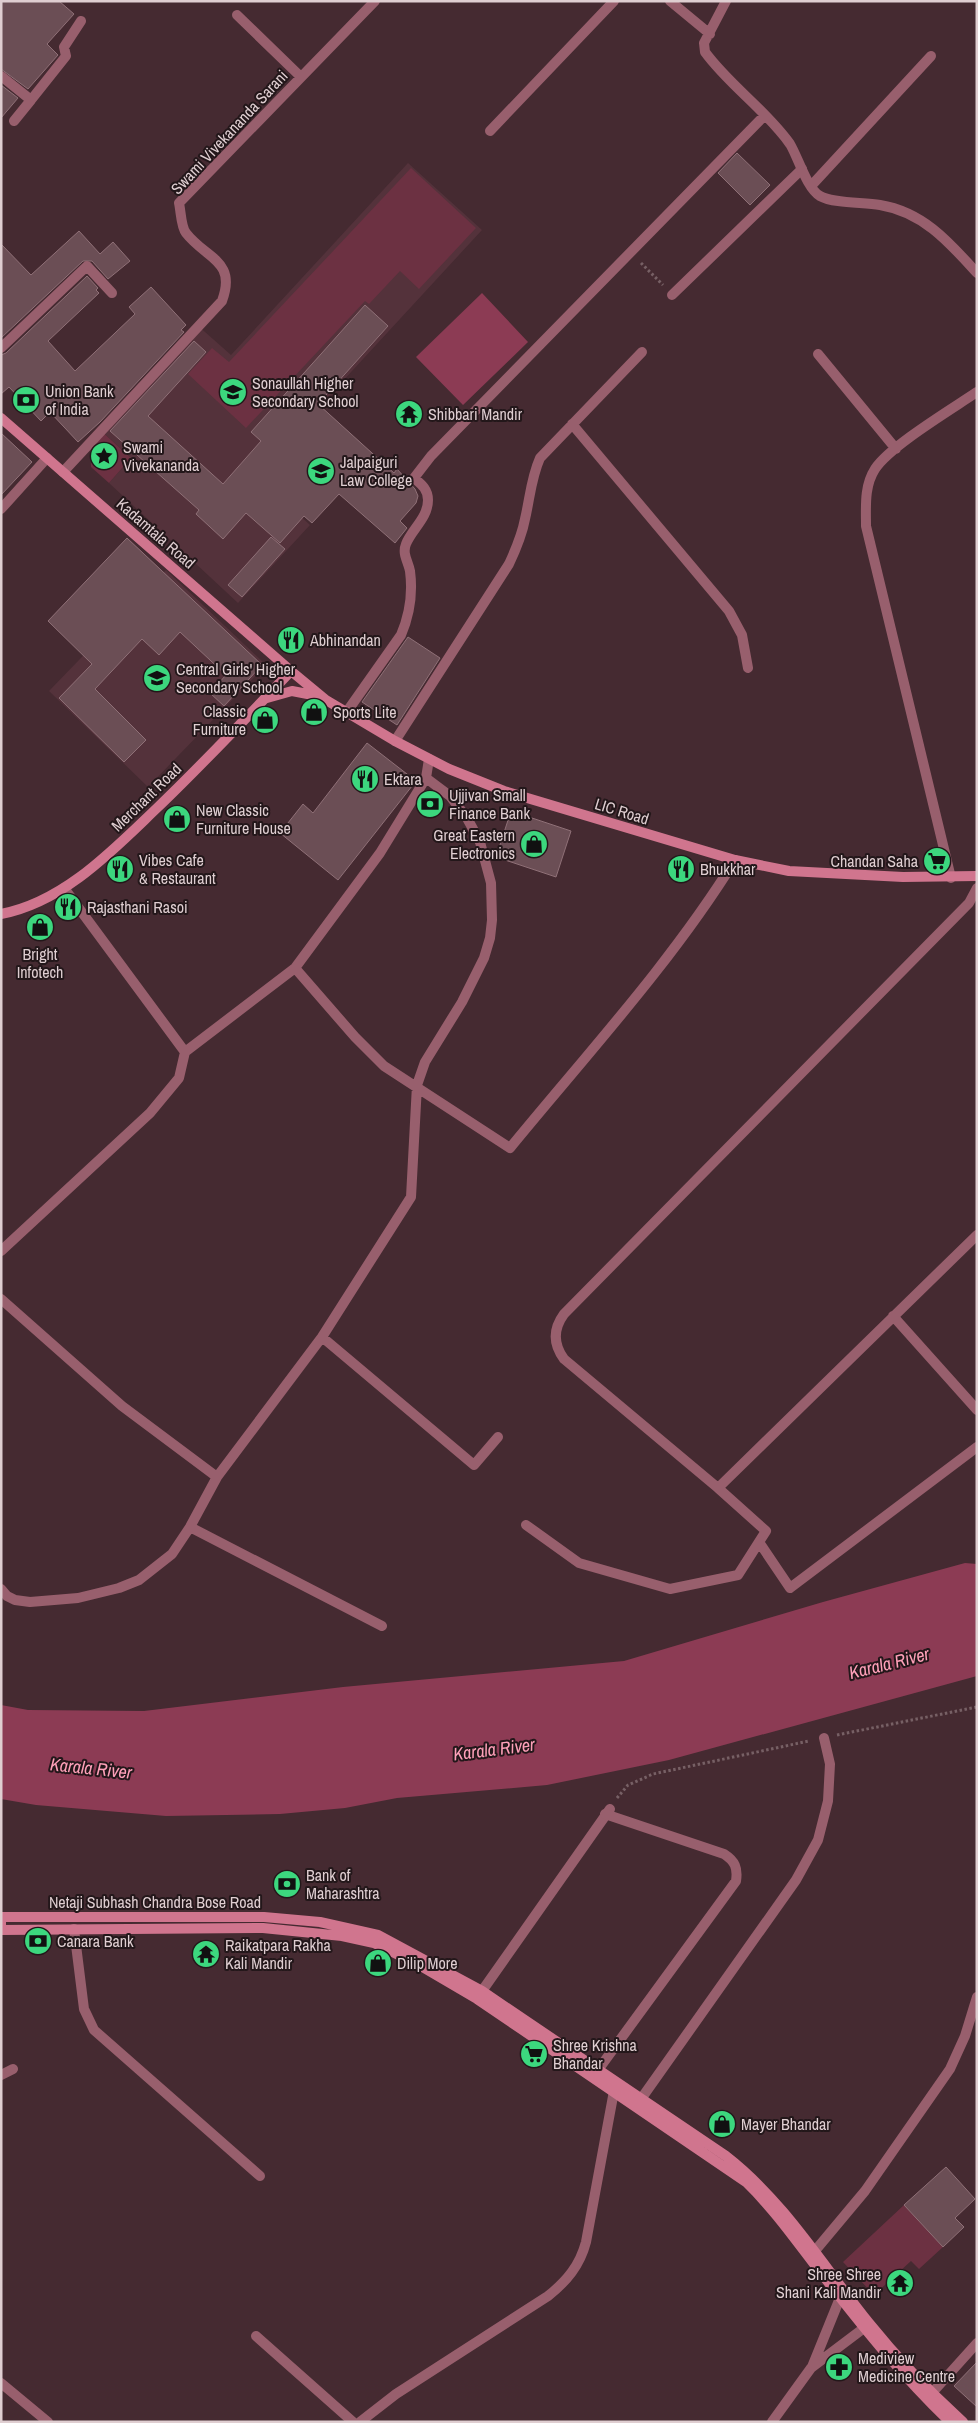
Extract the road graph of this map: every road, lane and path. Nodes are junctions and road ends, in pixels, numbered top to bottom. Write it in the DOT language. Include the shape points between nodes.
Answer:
graph roads {
  1 [pos="375,1"];
  2 [pos="614,1"];
  3 [pos="670,1"];
  4 [pos="726,1"];
  5 [pos="237,15"];
  6 [pos="81,21"];
  7 [pos="710,34"];
  8 [pos="931,56"];
  9 [pos="1,76"];
  10 [pos="300,78"];
  11 [pos="31,100"];
  12 [pos="765,115"];
  13 [pos="14,121"];
  14 [pos="490,131"];
  15 [pos="802,169"];
  16 [pos="811,186"];
  17 [pos="631,252"];
  18 [pos="977,273"];
  19 [pos="112,293"];
  20 [pos="672,295"];
  21 [pos="1,348"];
  22 [pos="642,352"];
  23 [pos="818,354"];
  24 [pos="977,392"];
  25 [pos="1,418"];
  26 [pos="572,424"];
  27 [pos="896,449"];
  28 [pos="47,458"];
  29 [pos="63,472"];
  30 [pos="1,509"];
  31 [pos="748,668"];
  32 [pos="290,671"];
  33 [pos="326,700"];
  34 [pos="262,701"];
  35 [pos="346,712"];
  36 [pos="395,742"];
  37 [pos="429,759"];
  38 [pos="426,778"];
  39 [pos="734,860"];
  40 [pos="977,876"];
  41 [pos="951,878"];
  42 [pos="64,888"];
  43 [pos="977,888"];
  44 [pos="1,914"];
  45 [pos="295,968"];
  46 [pos="185,1052"];
  47 [pos="417,1085"];
  48 [pos="977,1236"];
  49 [pos="1,1251"];
  50 [pos="1,1299"];
  51 [pos="893,1316"];
  52 [pos="322,1337"];
  53 [pos="977,1410"];
  54 [pos="498,1437"];
  55 [pos="977,1447"];
  56 [pos="217,1476"];
  57 [pos="718,1488"];
  58 [pos="526,1525"];
  59 [pos="190,1527"];
  60 [pos="759,1542"];
  61 [pos="1,1590"];
  62 [pos="382,1626"];
  63 [pos="977,1707"];
  64 [pos="824,1738"];
  65 [pos="608,1812"];
  66 [pos="72,1916"];
  67 [pos="1,1917"];
  68 [pos="74,1929"];
  69 [pos="1,1930"];
  70 [pos="479,1995"];
  71 [pos="977,1997"];
  72 [pos="14,2069"];
  73 [pos="598,2070"];
  74 [pos="1,2075"];
  75 [pos="614,2091"];
  76 [pos="641,2099"];
  77 [pos="260,2176"];
  78 [pos="814,2252"];
  79 [pos="840,2298"];
  80 [pos="867,2326"];
  81 [pos="256,2336"];
  82 [pos="977,2343"];
  83 [pos="811,2368"];
  84 [pos="1,2383"];
  85 [pos="929,2396"];
  86 [pos="48,2422"];
  87 [pos="352,2422"];
  88 [pos="360,2422"];
  89 [pos="772,2422"];
  90 [pos="950,2422"];
  91 [pos="963,2422"];
  1 -- 10 [label="street, Swami Vivekananda Sarani"];
  2 -- 14 [label="street"];
  3 -- 7 [label="street"];
  4 -- 7 [label="street"];
  5 -- 10 [label="street"];
  6 -- 11 [label="street" via="64,47 66,56"];
  7 -- 12 [label="street" via="704,43 705,52"];
  8 -- 16 [label="street"];
  9 -- 11 [label="street"];
  10 -- 29 [label="street, Swami Vivekananda Sarani" via="179,203 185,232 225,271 227,282 222,301"];
  11 -- 13 [label="street"];
  12 -- 15 [label="street" via="791,146"];
  12 -- 17 [label="street"];
  15 -- 16 [label="street"];
  15 -- 20 [label="street"];
  16 -- 18 [label="street" via="821,197 889,206 922,219"];
  17 -- 20 [label="path"];
  17 -- 35 [label="street" via="431,456 414,478 425,488 428,500 404,554 410,570 411,597 407,621 401,635"];
  19 -- 21 [label="street" via="87,266"];
  22 -- 26 [label="street"];
  23 -- 27 [label="street"];
  24 -- 27 [label="street"];
  25 -- 28 [label="street, Kadamtala Road"];
  26 -- 31 [label="street" via="722,600 742,635"];
  26 -- 36 [label="street" via="540,458 532,474 521,536 510,564"];
  27 -- 41 [label="street" via="875,469 867,490 866,526"];
  28 -- 29 [label="street, Kadamtala Road"];
  28 -- 30 [label="street"];
  29 -- 32 [label="street, Kadamtala Road"];
  32 -- 33 [label="street, LIC Road"];
  32 -- 34 [label="street, Merchant Road"];
  33 -- 34 [label="street" via="292,691"];
  33 -- 35 [label="street, LIC Road"];
  34 -- 42 [label="street, Merchant Road" via="132,832"];
  35 -- 36 [label="street, LIC Road"];
  36 -- 37 [label="street, LIC Road"];
  37 -- 38 [label="street"];
  37 -- 39 [label="street, LIC Road" via="504,791"];
  38 -- 45 [label="street" via="380,853"];
  38 -- 47 [label="street" via="450,796 480,842 491,883 492,920 484,958 462,1002 425,1062"];
  39 -- 41 [label="street, LIC Road" via="789,871"];
  39 -- 47 [label="street" via="714,894 645,985 510,1148"];
  40 -- 41 [label="street, LIC Road"];
  42 -- 44 [label="street, Merchant Road" via="28,907"];
  42 -- 46 [label="street"];
  43 -- 57 [label="street" via="969,903 559,1321 556,1344 564,1359"];
  45 -- 46 [label="street"];
  45 -- 47 [label="street" via="384,1066"];
  46 -- 49 [label="street" via="179,1078 150,1114"];
  47 -- 52 [label="street" via="411,1197"];
  48 -- 51 [label="street"];
  50 -- 56 [label="street" via="122,1406"];
  51 -- 53 [label="street"];
  51 -- 57 [label="street"];
  52 -- 54 [label="street" via="474,1465"];
  52 -- 56 [label="street"];
  55 -- 60 [label="street" via="790,1588"];
  56 -- 59 [label="street"];
  57 -- 60 [label="street" via="766,1531"];
  58 -- 60 [label="street" via="579,1563 670,1588 738,1576"];
  59 -- 61 [label="street" via="172,1554 155,1569 119,1588 78,1598 30,1602 6,1596"];
  59 -- 62 [label="street"];
  63 -- 64 [label="path"];
  64 -- 65 [label="path" via="653,1774 628,1786"];
  64 -- 76 [label="street" via="830,1764 828,1800 818,1840 796,1880"];
  65 -- 70 [label="street"];
  65 -- 73 [label="street" via="724,1854 731,1858 737,1871 736,1881"];
  66 -- 67 [label="street, Netaji Subhash Chandra Bose Road"];
  66 -- 68 [label="street"];
  66 -- 70 [label="street, Netaji Subhash Chandra Bose Road" via="264,1917 320,1922 378,1935"];
  67 -- 69 [label="street"];
  68 -- 69 [label="street, Netaji Subhash Chandra Bose Road"];
  68 -- 70 [label="street, Netaji Subhash Chandra Bose Road" via="263,1928 360,1940 393,1951"];
  68 -- 77 [label="street" via="84,2008 94,2030"];
  70 -- 73 [label="street, Netaji Subhash Chandra Bose Road"];
  70 -- 75 [label="street, Netaji Subhash Chandra Bose Road"];
  71 -- 78 [label="street" via="950,2069 865,2191"];
  72 -- 74 [label="street"];
  73 -- 76 [label="street, Netaji Subhash Chandra Bose Road"];
  75 -- 79 [label="street, Netaji Subhash Chandra Bose Road" via="746,2182 766,2201"];
  75 -- 88 [label="street" via="582,2259 570,2276 548,2296 396,2394"];
  76 -- 78 [label="street, Netaji Subhash Chandra Bose Road" via="752,2176"];
  78 -- 80 [label="street, Netaji Subhash Chandra Bose Road"];
  79 -- 80 [label="street, Netaji Subhash Chandra Bose Road"];
  79 -- 83 [label="street"];
  80 -- 83 [label="street"];
  80 -- 85 [label="street, Netaji Subhash Chandra Bose Road"];
  81 -- 87 [label="street"];
  82 -- 85 [label="street"];
  83 -- 89 [label="street"];
  84 -- 86 [label="street"];
  85 -- 90 [label="street, Netaji Subhash Chandra Bose Road"];
  85 -- 91 [label="street, Netaji Subhash Chandra Bose Road"];
}
